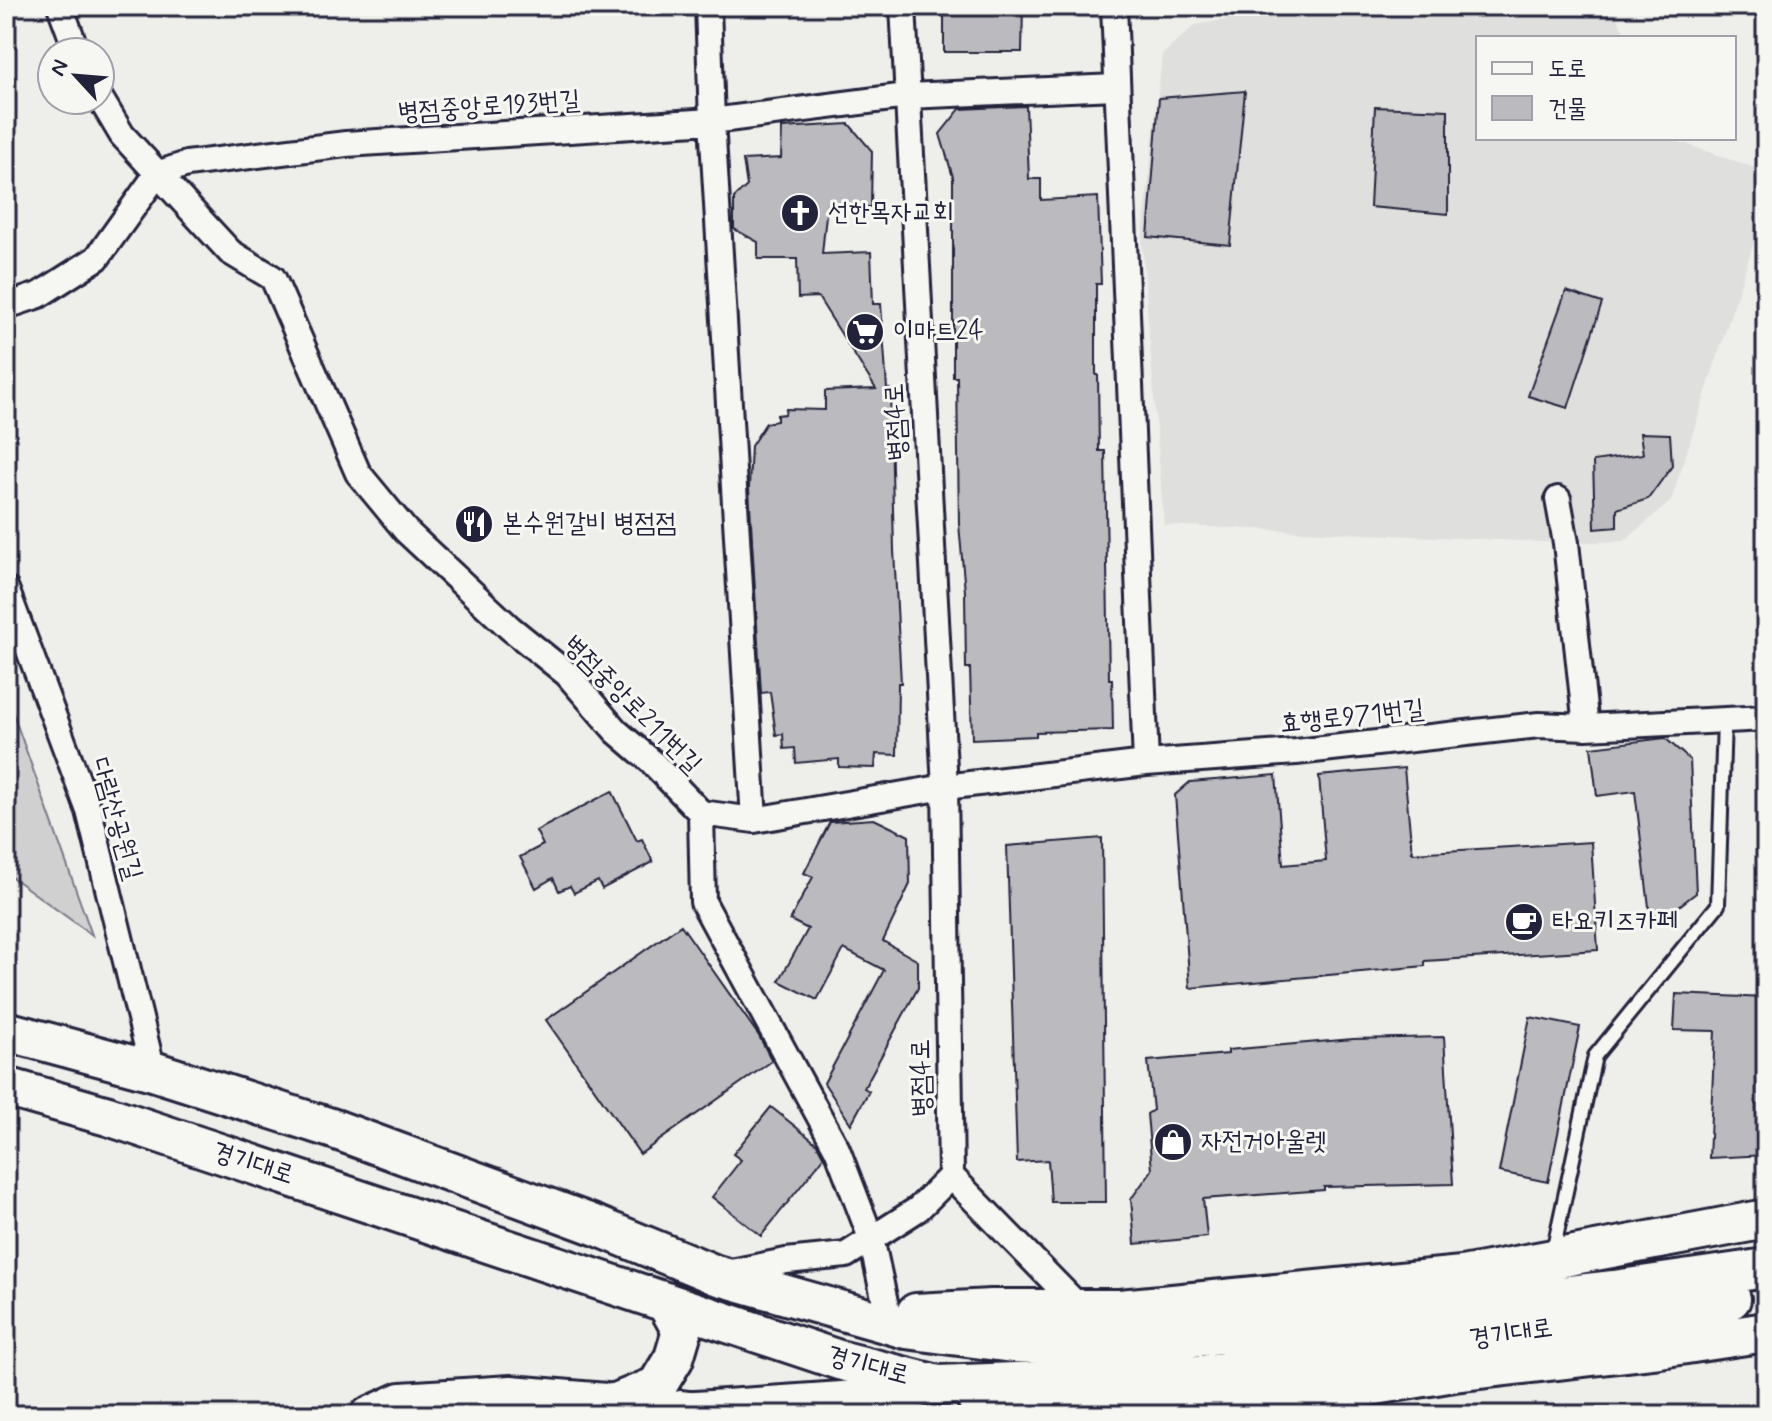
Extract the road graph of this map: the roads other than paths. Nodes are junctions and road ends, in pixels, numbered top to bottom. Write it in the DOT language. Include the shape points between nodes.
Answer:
graph roads {
  1 [pos="60,6"];
  2 [pos="708,6"];
  3 [pos="903,6"];
  4 [pos="1114,6"];
  5 [pos="71,36"];
  6 [pos="1116,87"];
  7 [pos="907,96"];
  8 [pos="111,116"];
  9 [pos="712,121"];
  10 [pos="157,174"];
  11 [pos="6,306"];
  12 [pos="1558,499"];
  13 [pos="6,589"];
  14 [pos="1766,718"];
  15 [pos="1724,720"];
  16 [pos="1586,727"];
  17 [pos="1146,763"];
  18 [pos="945,787"];
  19 [pos="701,813"];
  20 [pos="754,820"];
  21 [pos="6,1031"];
  22 [pos="153,1071"];
  23 [pos="6,1087"];
  24 [pos="951,1176"];
  25 [pos="1766,1219"];
  26 [pos="871,1238"];
  27 [pos="1552,1259"];
  28 [pos="1766,1268"];
  29 [pos="716,1275"];
  30 [pos="1766,1293"];
  31 [pos="666,1302"];
  32 [pos="1081,1309"];
  33 [pos="880,1319"];
  34 [pos="1766,1332"];
  35 [pos="938,1385"];
  36 [pos="618,1402"];
  37 [pos="681,1410"];
  38 [pos="1025,1410"];
  39 [pos="1187,1412"];
  40 [pos="368,1415"];
  41 [pos="723,1415"];
  42 [pos="984,1415"];
  1 -- 5 [label="street"];
  2 -- 9 [label="street"];
  3 -- 7 [label="street, 병점4로"];
  4 -- 6 [label="street"];
  6 -- 7 [label="street, 병점중앙로193번길"];
  6 -- 17 [label="street"];
  7 -- 9 [label="street, 병점중앙로193번길"];
  7 -- 18 [label="street, 병점4로"];
  8 -- 10 [label="street, 병점중앙로211번길"];
  9 -- 10 [label="street, 병점중앙로193번길" via="346,144 187,164"];
  9 -- 20 [label="street"];
  10 -- 11 [label="street" via="97,258 39,295"];
  10 -- 19 [label="street, 병점중앙로211번길" via="230,252 273,278 358,473 406,531 567,674 616,731"];
  12 -- 16 [label="street"];
  13 -- 22 [label="street, 다람산공원길" via="89,811"];
  14 -- 15 [label="street, 효행로971번길"];
  15 -- 16 [label="street, 효행로971번길"];
  15 -- 27 [label="lane" via="1718,905 1595,1056"];
  16 -- 17 [label="street, 효행로971번길" via="1539,725"];
  17 -- 18 [label="street, 효행로971번길"];
  18 -- 20 [label="street"];
  18 -- 24 [label="street, 병점4로"];
  19 -- 20 [label="street"];
  19 -- 26 [label="street, 병점중앙로211번길" via="703,902 837,1149"];
  21 -- 22 [label="main road, 경기대로"];
  22 -- 29 [label="main road, 경기대로" via="334,1129"];
  23 -- 31 [label="main road, 경기대로" via="108,1116"];
  24 -- 26 [label="street" via="918,1209"];
  24 -- 32 [label="street"];
  25 -- 27 [label="main road, 경기대로"];
  26 -- 29 [label="street" via="846,1255"];
  26 -- 33 [label="street, 병점중앙로211번길"];
  27 -- 32 [label="main road, 경기대로" via="1462,1276"];
  28 -- 33 [label="main road, 경기대로" via="1131,1344 1012,1343"];
  29 -- 33 [label="main road, 경기대로"];
  30 -- 35 [label="main road, 경기대로" via="1534,1331 1200,1375"];
  31 -- 35 [label="main road, 경기대로" via="839,1360"];
  31 -- 36 [label="main road" via="682,1331 674,1358 657,1386"];
  32 -- 33 [label="main road, 경기대로" via="991,1309"];
  34 -- 39 [label="main road"];
  35 -- 37 [label="street" via="901,1395"];
  35 -- 38 [label="main road"];
  36 -- 37 [label="street"];
  36 -- 40 [label="street" via="495,1394 401,1400"];
  37 -- 41 [label="main road"];
  38 -- 39 [label="main road"];
  38 -- 42 [label="main road"];
}
